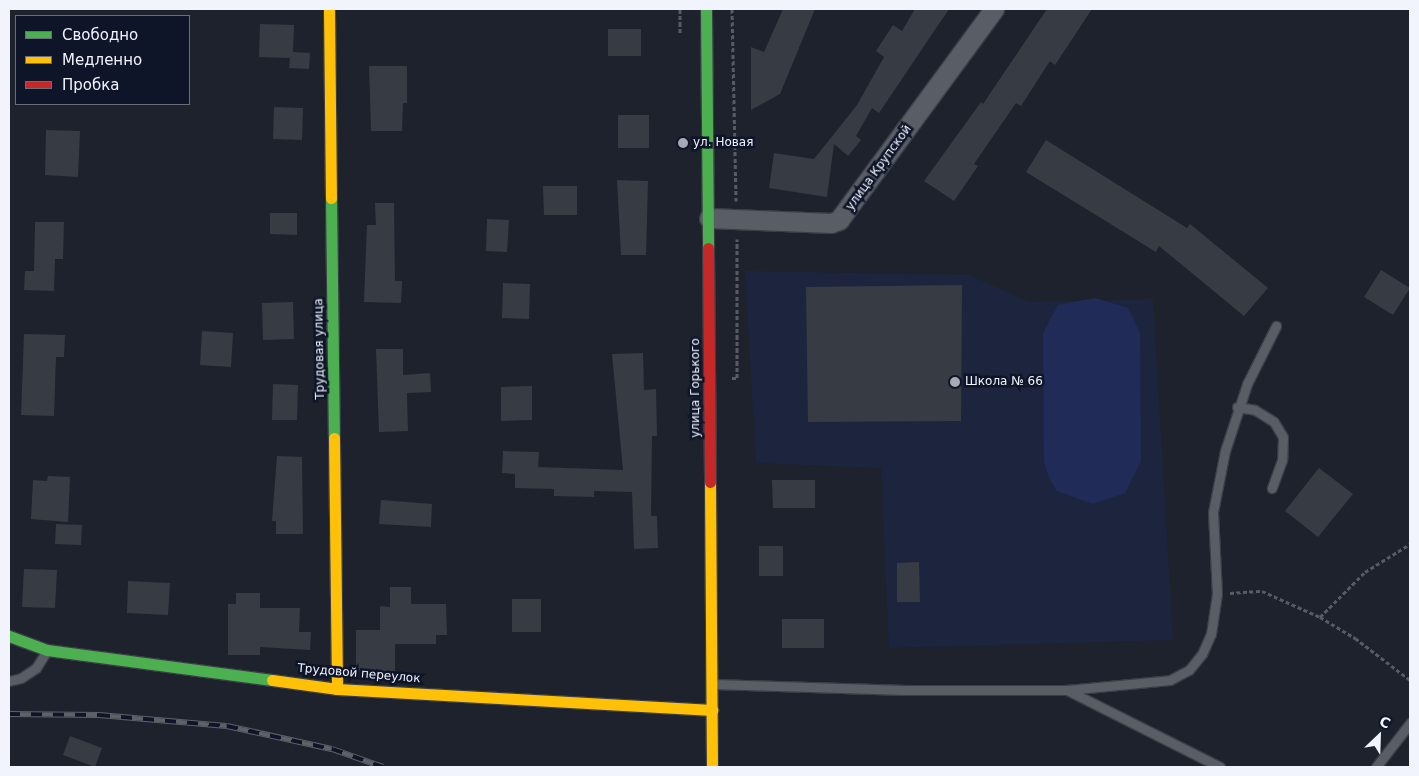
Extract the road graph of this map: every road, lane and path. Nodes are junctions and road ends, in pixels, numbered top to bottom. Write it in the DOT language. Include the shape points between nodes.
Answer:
graph roads {
  1 [pos="329,9"];
  2 [pos="706,9"];
  3 [pos="732,9"];
  4 [pos="994,9"];
  5 [pos="709,218"];
  6 [pos="736,219"];
  7 [pos="1276,326"];
  8 [pos="737,378"];
  9 [pos="1237,407"];
  10 [pos="1272,488"];
  11 [pos="1410,544"];
  12 [pos="1217,594"];
  13 [pos="1320,617"];
  14 [pos="9,636"];
  15 [pos="47,650"];
  16 [pos="9,680"];
  17 [pos="1410,680"];
  18 [pos="710,684"];
  19 [pos="337,689"];
  20 [pos="1067,690"];
  21 [pos="712,710"];
  22 [pos="1410,723"];
  23 [pos="712,767"];
  24 [pos="1220,767"];
  25 [pos="1376,767"];
  1 -- 19 [label="street, Трудовая улица"];
  2 -- 5 [label="street, улица Горького"];
  3 -- 6 [label="path"];
  4 -- 6 [label="street, улица Крупской" via="839,220 830,223"];
  5 -- 6 [label="street, улица Крупской"];
  5 -- 18 [label="street, улица Горького"];
  6 -- 8 [label="path"];
  7 -- 9 [label="lane"];
  9 -- 10 [label="lane" via="1255,410 1274,422 1284,437 1282,460"];
  9 -- 12 [label="lane" via="1213,512"];
  11 -- 13 [label="path" via="1366,572"];
  12 -- 13 [label="path" via="1262,591"];
  12 -- 20 [label="lane" via="1211,634 1202,654 1189,670 1170,680"];
  13 -- 17 [label="path" via="1355,638"];
  14 -- 15 [label="street, Трудовой переулок"];
  15 -- 16 [label="lane" via="36,668 21,678"];
  15 -- 19 [label="street, Трудовой переулок"];
  18 -- 20 [label="lane" via="906,690"];
  18 -- 21 [label="street, улица Горького"];
  19 -- 21 [label="street, Трудовой переулок"];
  20 -- 24 [label="lane"];
  21 -- 23 [label="street, улица Горького"];
  22 -- 25 [label="lane"];
}
